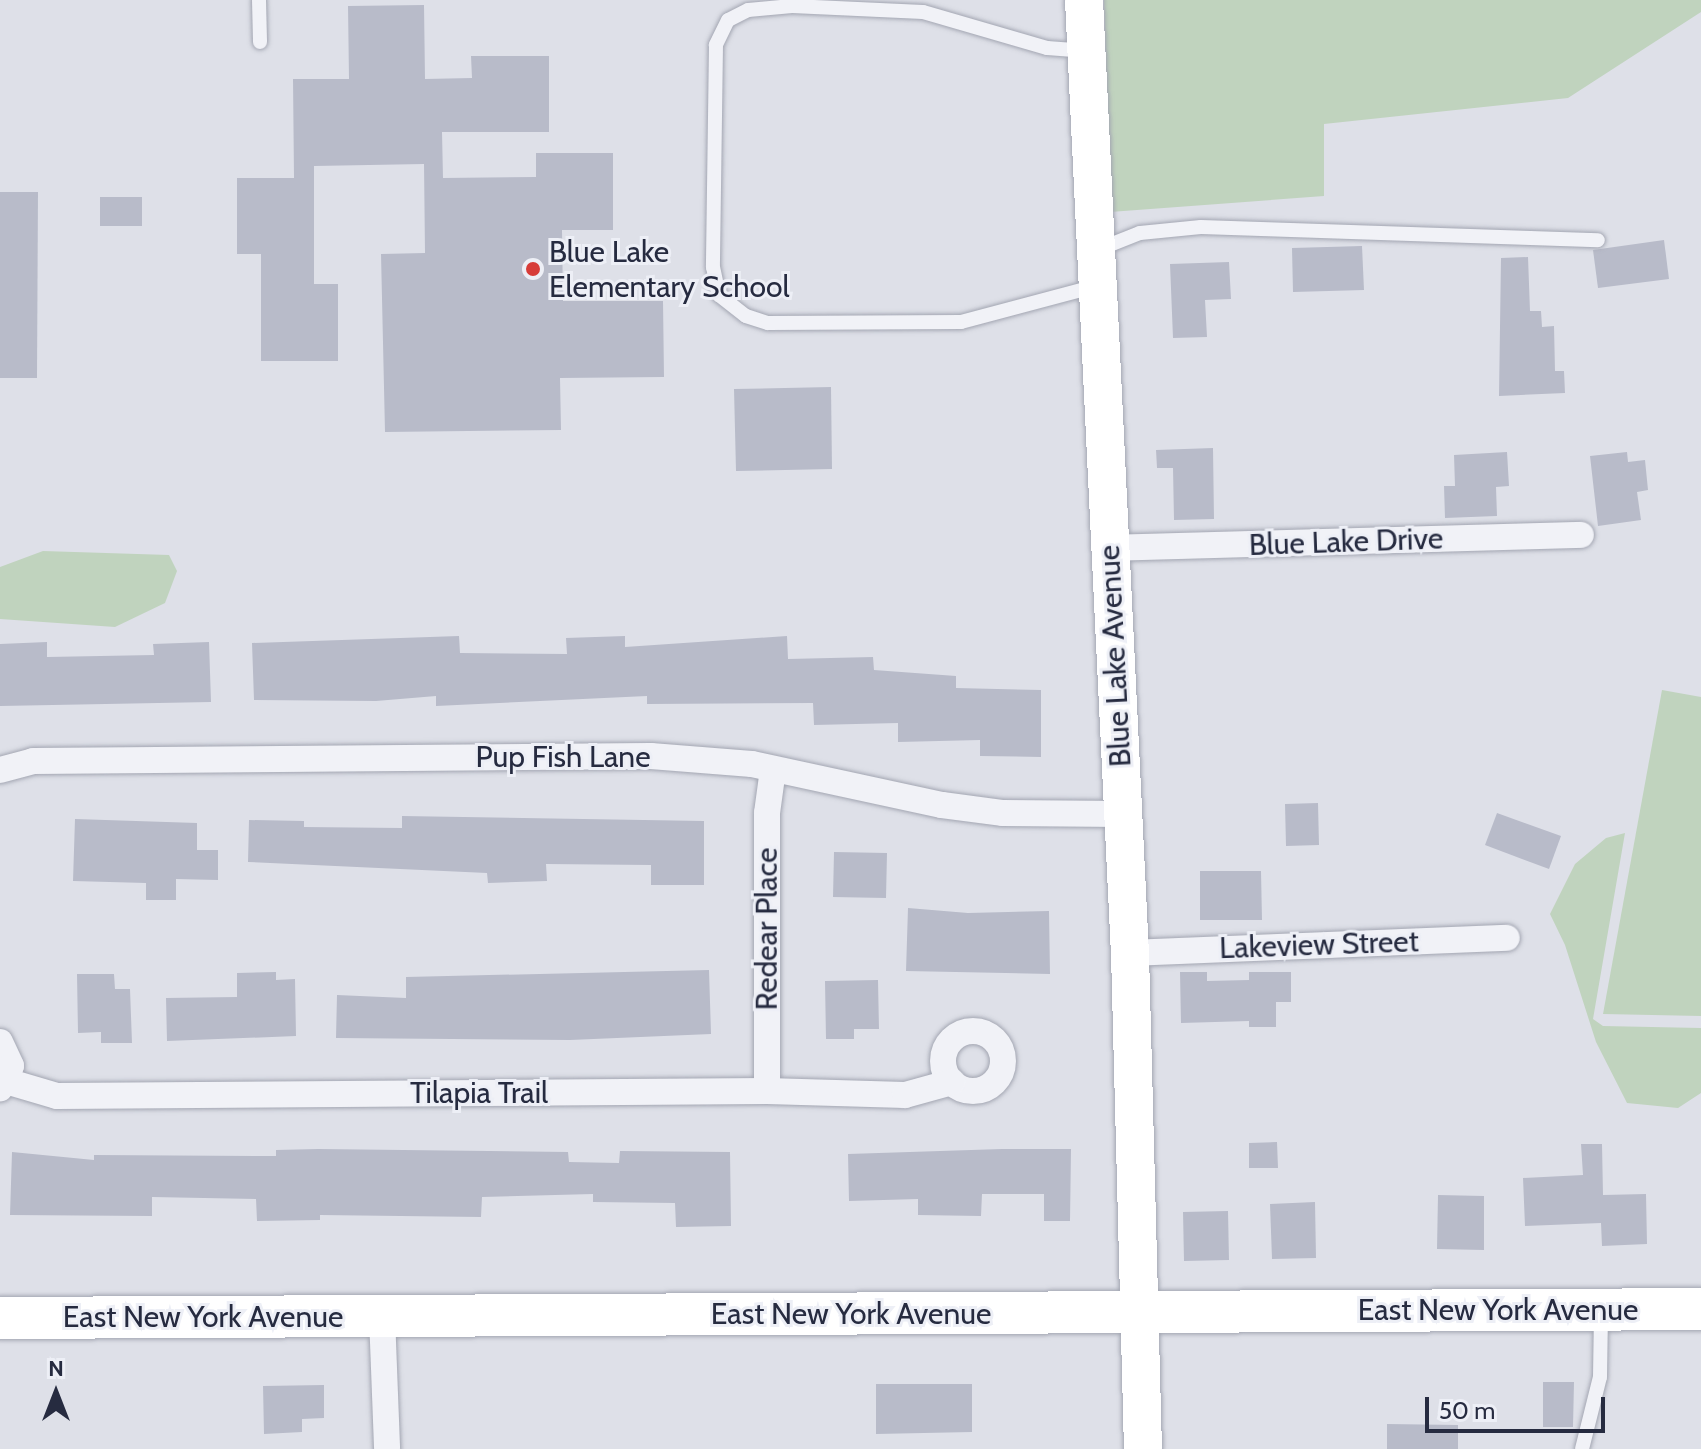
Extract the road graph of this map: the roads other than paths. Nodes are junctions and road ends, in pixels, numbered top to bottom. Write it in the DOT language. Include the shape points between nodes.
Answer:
graph roads {
  1 [pos="259,0"];
  2 [pos="1084,0"];
  3 [pos="260,42"];
  4 [pos="1087,51"];
  5 [pos="1598,240"];
  6 [pos="1097,267"];
  7 [pos="1581,535"];
  8 [pos="1110,548"];
  9 [pos="773,769"];
  10 [pos="0,770"];
  11 [pos="1123,814"];
  12 [pos="1507,938"];
  13 [pos="1130,953"];
  14 [pos="0,1042"];
  15 [pos="952,1082"];
  16 [pos="3,1085"];
  17 [pos="767,1091"];
  18 [pos="1701,1309"];
  19 [pos="1602,1310"];
  20 [pos="1138,1312"];
  21 [pos="382,1316"];
  22 [pos="0,1318"];
  23 [pos="387,1449"];
  24 [pos="1143,1449"];
  25 [pos="1582,1449"];
  1 -- 3 [label="lane"];
  2 -- 4 [label="main road, Blue Lake Avenue"];
  4 -- 6 [label="main road, Blue Lake Avenue"];
  4 -- 6 [label="lane" via="1047,48 923,12 792,6 748,10 728,20 716,45 713,267 719,295 746,316 768,323 961,322"];
  5 -- 6 [label="lane" via="1201,227 1140,233"];
  6 -- 8 [label="main road, Blue Lake Avenue"];
  7 -- 8 [label="street, Blue Lake Drive"];
  8 -- 11 [label="main road, Blue Lake Avenue"];
  9 -- 10 [label="street, Pup Fish Lane" via="635,756 33,761"];
  9 -- 11 [label="street, Pup Fish Lane" via="957,807"];
  9 -- 17 [label="street, Redear Place" via="767,813"];
  11 -- 13 [label="main road, Blue Lake Avenue"];
  12 -- 13 [label="street, Lakeview Street"];
  13 -- 20 [label="main road, Blue Lake Avenue"];
  14 -- 16 [label="street, Tilapia Trail" via="11,1058"];
  15 -- 17 [label="street, Tilapia Trail" via="905,1095"];
  16 -- 17 [label="street, Tilapia Trail" via="57,1096"];
  18 -- 19 [label="main road, East New York Avenue"];
  19 -- 20 [label="main road, East New York Avenue"];
  19 -- 25 [label="lane" via="1600,1377"];
  20 -- 21 [label="main road, East New York Avenue"];
  20 -- 24 [label="main road, Blue Lake Avenue"];
  21 -- 22 [label="main road, East New York Avenue"];
  21 -- 23 [label="street"];
}
